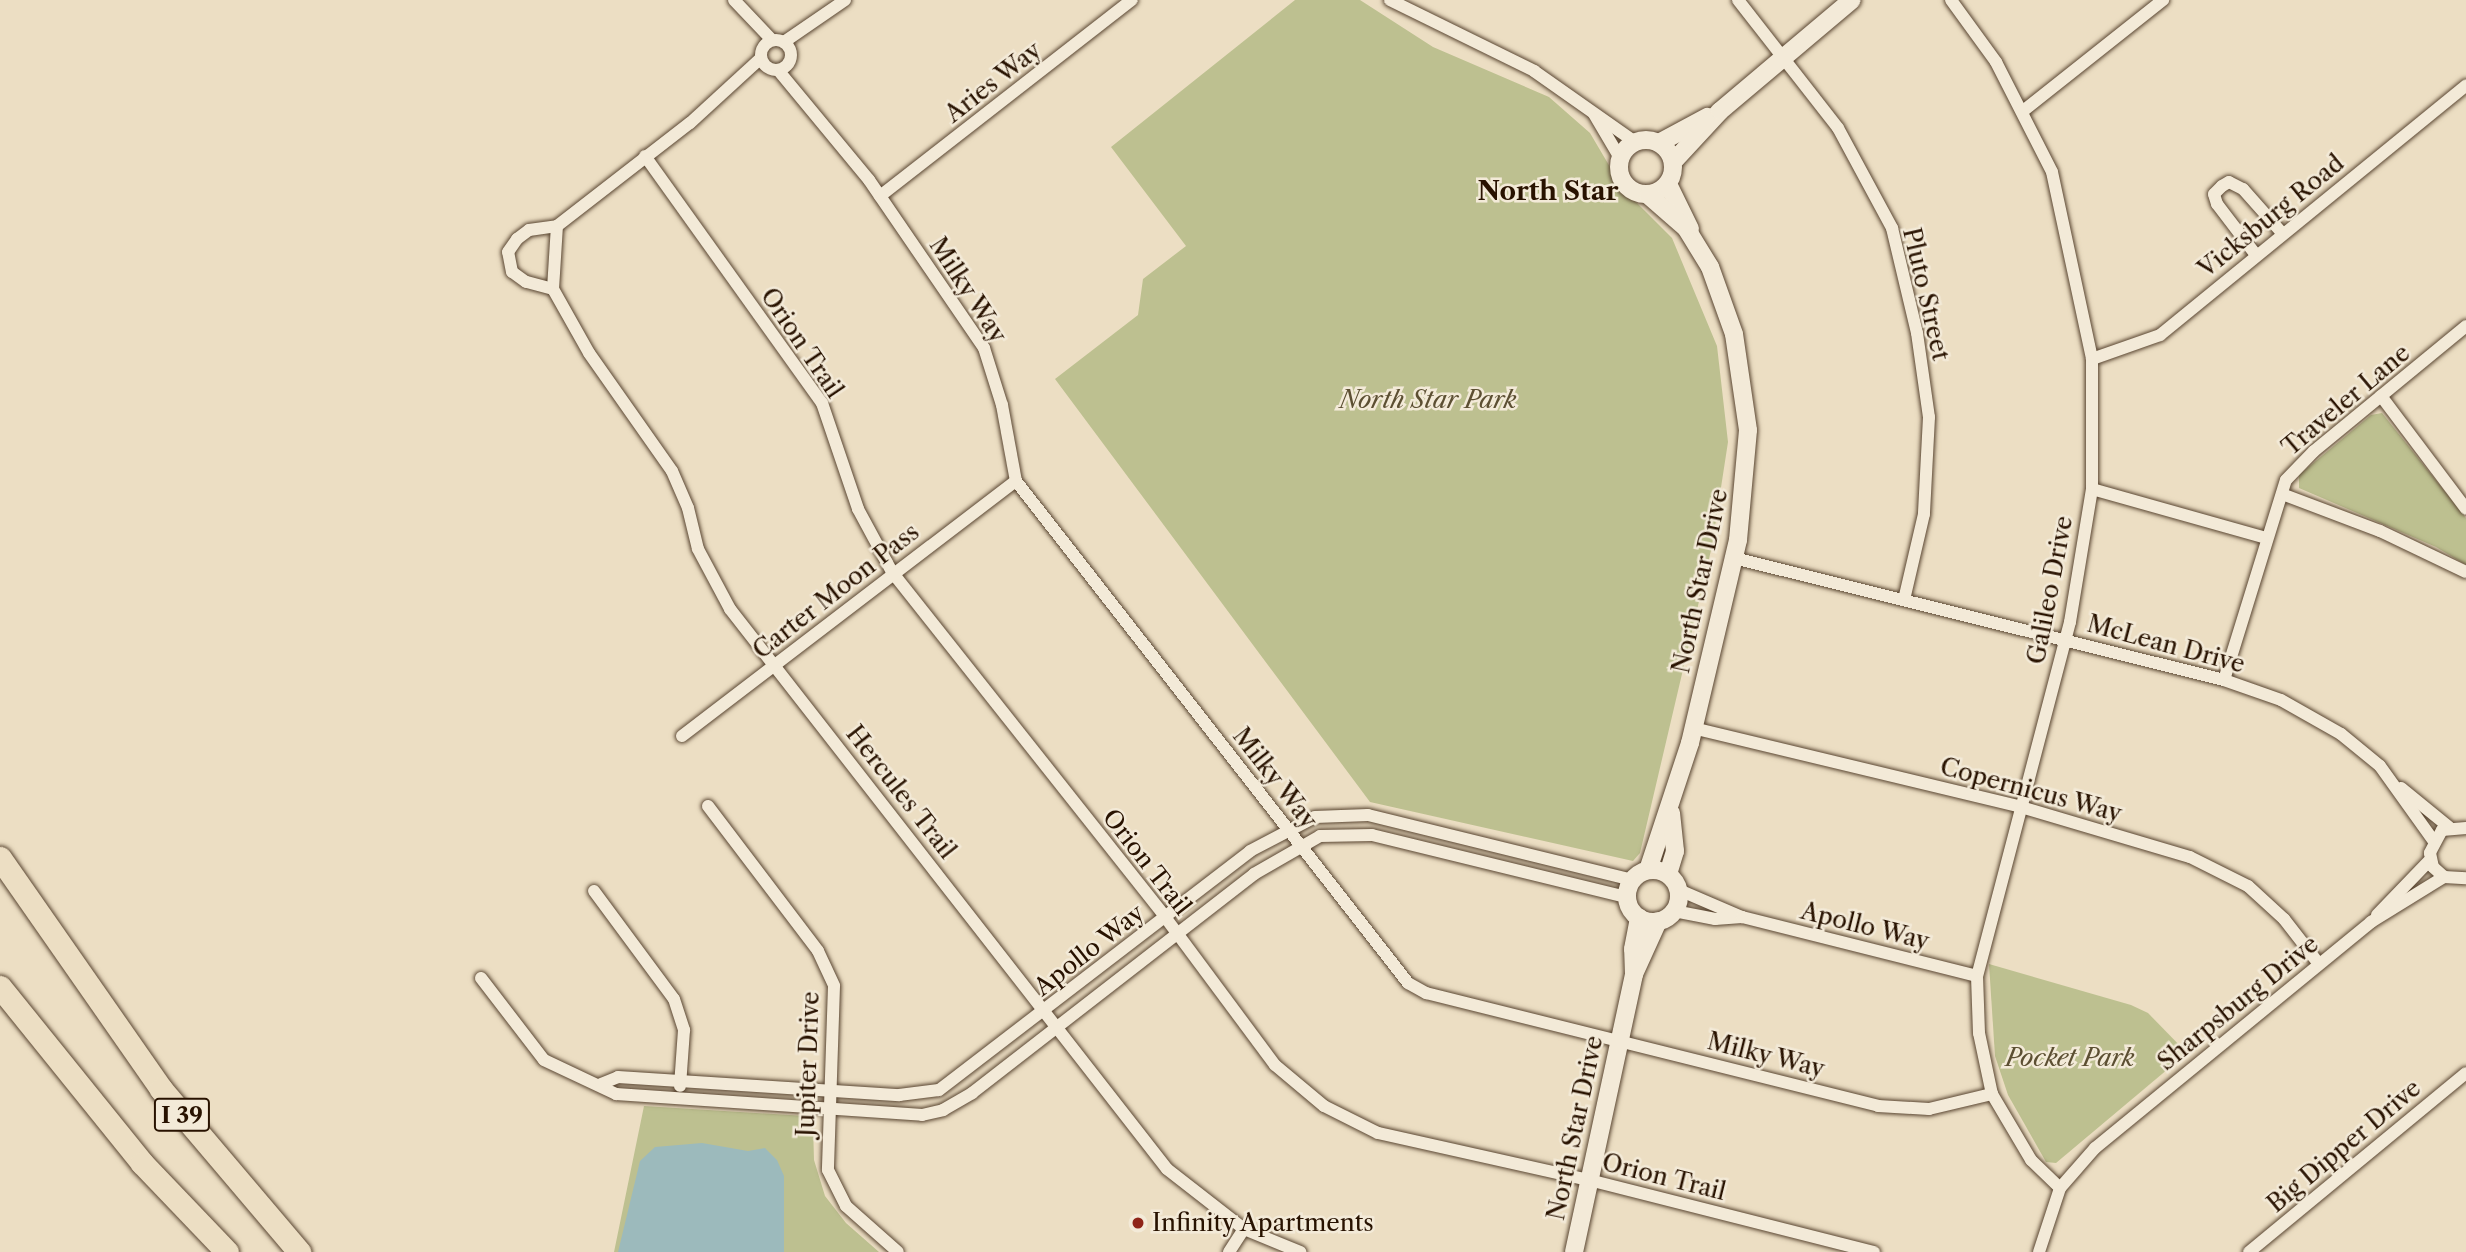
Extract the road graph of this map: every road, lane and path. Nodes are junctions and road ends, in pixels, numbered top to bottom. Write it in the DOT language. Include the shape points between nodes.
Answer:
graph roads {
  1 [pos="734,0"];
  2 [pos="845,0"];
  3 [pos="1132,0"];
  4 [pos="1390,0"];
  5 [pos="1738,0"];
  6 [pos="1852,0"];
  7 [pos="1951,0"];
  8 [pos="2163,0"];
  9 [pos="776,56"];
  10 [pos="1783,56"];
  11 [pos="2466,85"];
  12 [pos="1590,108"];
  13 [pos="1720,111"];
  14 [pos="2023,111"];
  15 [pos="1635,142"];
  16 [pos="1658,143"];
  17 [pos="645,156"];
  18 [pos="1620,158"];
  19 [pos="1673,162"];
  20 [pos="1668,184"];
  21 [pos="1648,195"];
  22 [pos="880,196"];
  23 [pos="557,226"];
  24 [pos="2283,234"];
  25 [pos="1694,239"];
  26 [pos="2256,255"];
  27 [pos="553,289"];
  28 [pos="2466,326"];
  29 [pos="2092,359"];
  30 [pos="2381,396"];
  31 [pos="1016,481"];
  32 [pos="2092,489"];
  33 [pos="2282,494"];
  34 [pos="2466,509"];
  35 [pos="2266,538"];
  36 [pos="1734,558"];
  37 [pos="892,572"];
  38 [pos="2466,572"];
  39 [pos="1904,600"];
  40 [pos="2065,639"];
  41 [pos="776,666"];
  42 [pos="2224,680"];
  43 [pos="1693,728"];
  44 [pos="682,736"];
  45 [pos="2398,785"];
  46 [pos="708,806"];
  47 [pos="2021,807"];
  48 [pos="1671,812"];
  49 [pos="2449,827"];
  50 [pos="2466,828"];
  51 [pos="1288,829"];
  52 [pos="2433,841"];
  53 [pos="1300,845"];
  54 [pos="0,858"];
  55 [pos="2431,860"];
  56 [pos="1668,874"];
  57 [pos="2444,877"];
  58 [pos="2465,879"];
  59 [pos="1636,882"];
  60 [pos="1678,890"];
  61 [pos="594,891"];
  62 [pos="1674,911"];
  63 [pos="1742,917"];
  64 [pos="1165,918"];
  65 [pos="1639,918"];
  66 [pos="1658,921"];
  67 [pos="2371,922"];
  68 [pos="1177,934"];
  69 [pos="2319,964"];
  70 [pos="1634,974"];
  71 [pos="1978,976"];
  72 [pos="481,978"];
  73 [pos="0,987"];
  74 [pos="1047,1011"];
  75 [pos="1060,1028"];
  76 [pos="1619,1040"];
  77 [pos="2466,1073"];
  78 [pos="680,1080"];
  79 [pos="601,1084"];
  80 [pos="829,1090"];
  81 [pos="1992,1094"];
  82 [pos="679,1096"];
  83 [pos="828,1109"];
  84 [pos="1589,1180"];
  85 [pos="2060,1188"];
  86 [pos="1244,1229"];
  87 [pos="227,1252"];
  88 [pos="299,1252"];
  89 [pos="898,1252"];
  90 [pos="1229,1252"];
  91 [pos="1300,1252"];
  92 [pos="1574,1252"];
  93 [pos="1874,1252"];
  94 [pos="2039,1252"];
  95 [pos="2249,1252"];
  1 -- 9 [label="street, Milky Way"];
  2 -- 9 [label="street"];
  3 -- 22 [label="street, Aries Way"];
  4 -- 12 [label="street" via="1534,71"];
  5 -- 10 [label="street, Pluto Street"];
  6 -- 10 [label="street"];
  7 -- 14 [label="street, Galileo Drive" via="1996,62"];
  8 -- 14 [label="street"];
  9 -- 17 [label="street"];
  9 -- 22 [label="street, Milky Way"];
  10 -- 13 [label="street"];
  10 -- 39 [label="street, Pluto Street" via="1838,128 1892,228 1917,333 1929,417 1924,514"];
  11 -- 24 [label="street, Vicksburg Road"];
  12 -- 15 [label="street"];
  12 -- 18 [label="street"];
  13 -- 16 [label="street"];
  13 -- 19 [label="street"];
  14 -- 29 [label="street, Galileo Drive" via="2052,172"];
  15 -- 16 [label="street"];
  15 -- 18 [label="street"];
  16 -- 19 [label="street"];
  17 -- 23 [label="street"];
  17 -- 37 [label="street, Orion Trail" via="822,403 858,509"];
  18 -- 21 [label="street" via="1626,187"];
  19 -- 20 [label="street"];
  20 -- 21 [label="street"];
  20 -- 25 [label="street, North Star Drive"];
  21 -- 25 [label="street, North Star Drive"];
  22 -- 31 [label="street, Milky Way" via="984,348 1002,405"];
  23 -- 27 [label="street"];
  23 -- 27 [label="street" via="529,230 508,252 512,272 526,282"];
  24 -- 26 [label="street, Vicksburg Road"];
  24 -- 26 [label="street" via="2242,189 2229,182 2222,186 2214,194 2217,204"];
  25 -- 36 [label="street, North Star Drive" via="1731,323 1745,396 1748,461"];
  26 -- 29 [label="street, Vicksburg Road" via="2160,335"];
  27 -- 41 [label="street, Hercules Trail" via="589,353 672,471 710,578"];
  28 -- 30 [label="street, Traveler Lane"];
  29 -- 32 [label="street, Galileo Drive"];
  30 -- 33 [label="street, Traveler Lane" via="2295,468"];
  30 -- 34 [label="street"];
  31 -- 37 [label="street, Carter Moon Pass"];
  31 -- 51 [label="street, Milky Way"];
  32 -- 35 [label="street"];
  32 -- 40 [label="street, Galileo Drive"];
  33 -- 35 [label="street, Traveler Lane"];
  33 -- 38 [label="street" via="2380,531"];
  35 -- 42 [label="street, Traveler Lane"];
  36 -- 39 [label="street, McLean Drive"];
  36 -- 43 [label="street, North Star Drive"];
  37 -- 41 [label="street, Carter Moon Pass"];
  37 -- 64 [label="street, Orion Trail"];
  39 -- 40 [label="street, McLean Drive"];
  40 -- 42 [label="street, McLean Drive"];
  40 -- 47 [label="street, Galileo Drive"];
  41 -- 44 [label="street, Carter Moon Pass"];
  41 -- 74 [label="street, Hercules Trail"];
  42 -- 45 [label="street, McLean Drive" via="2281,700 2317,719 2362,751"];
  43 -- 47 [label="street, Copernicus Way"];
  43 -- 48 [label="street, North Star Drive"];
  45 -- 49 [label="street, McLean Drive"];
  45 -- 52 [label="street, McLean Drive"];
  46 -- 80 [label="street, Jupiter Drive" via="818,951 834,986"];
  47 -- 69 [label="street, Copernicus Way" via="2190,857 2248,886 2284,919"];
  47 -- 71 [label="street, Galileo Drive"];
  48 -- 56 [label="street, North Star Drive" via="1675,852"];
  48 -- 59 [label="street, North Star Drive"];
  49 -- 50 [label="street"];
  49 -- 52 [label="street"];
  51 -- 53 [label="street, Milky Way"];
  51 -- 59 [label="street, Apollo Way" via="1315,817 1368,815"];
  51 -- 64 [label="street, Apollo Way" via="1250,851"];
  52 -- 55 [label="street"];
  53 -- 59 [label="street, Apollo Way" via="1335,832 1372,835"];
  53 -- 68 [label="street, Apollo Way"];
  53 -- 76 [label="street, Milky Way" via="1399,974 1417,989"];
  54 -- 88 [label="highway, I 39" via="161,1089"];
  55 -- 57 [label="street"];
  55 -- 67 [label="street, Sharpsburg Drive"];
  56 -- 59 [label="street"];
  56 -- 60 [label="street"];
  57 -- 58 [label="street"];
  57 -- 67 [label="street, Sharpsburg Drive"];
  59 -- 65 [label="street"];
  60 -- 62 [label="street"];
  60 -- 63 [label="street, Apollo Way"];
  61 -- 78 [label="street" via="674,999 684,1030"];
  62 -- 63 [label="street, Apollo Way" via="1715,919"];
  62 -- 66 [label="street"];
  63 -- 71 [label="street, Apollo Way"];
  64 -- 68 [label="street, Orion Trail"];
  64 -- 74 [label="street, Apollo Way"];
  65 -- 66 [label="street"];
  65 -- 70 [label="street, North Star Drive"];
  66 -- 70 [label="street, North Star Drive"];
  67 -- 69 [label="street, Sharpsburg Drive"];
  68 -- 75 [label="street, Apollo Way"];
  68 -- 84 [label="street, Orion Trail" via="1275,1065 1324,1106 1378,1133"];
  69 -- 85 [label="street, Sharpsburg Drive" via="2119,1127"];
  70 -- 76 [label="street, North Star Drive"];
  71 -- 81 [label="street, Galileo Drive" via="1979,1033"];
  72 -- 79 [label="street, Apollo Way" via="544,1060 580,1080"];
  73 -- 87 [label="highway, I 39" via="142,1163"];
  74 -- 75 [label="street, Hercules Trail"];
  74 -- 80 [label="street, Apollo Way" via="939,1090 914,1096"];
  75 -- 83 [label="street, Apollo Way" via="943,1110 909,1115"];
  75 -- 86 [label="street, Hercules Trail" via="1167,1169"];
  76 -- 81 [label="street, Milky Way" via="1902,1110 1958,1105"];
  76 -- 84 [label="street, North Star Drive"];
  77 -- 95 [label="street, Big Dipper Drive"];
  78 -- 79 [label="street, Apollo Way" via="618,1077"];
  78 -- 80 [label="street, Apollo Way"];
  78 -- 82 [label="street"];
  79 -- 82 [label="street, Apollo Way" via="616,1094"];
  80 -- 83 [label="street, Jupiter Drive"];
  81 -- 85 [label="street, Galileo Drive" via="2031,1160"];
  82 -- 83 [label="street, Apollo Way"];
  83 -- 89 [label="street, Jupiter Drive" via="826,1157 837,1194"];
  84 -- 92 [label="street, North Star Drive"];
  84 -- 93 [label="street, Orion Trail"];
  85 -- 94 [label="street, Sharpsburg Drive"];
  86 -- 90 [label="street"];
  86 -- 91 [label="street, Hercules Trail"];
}
